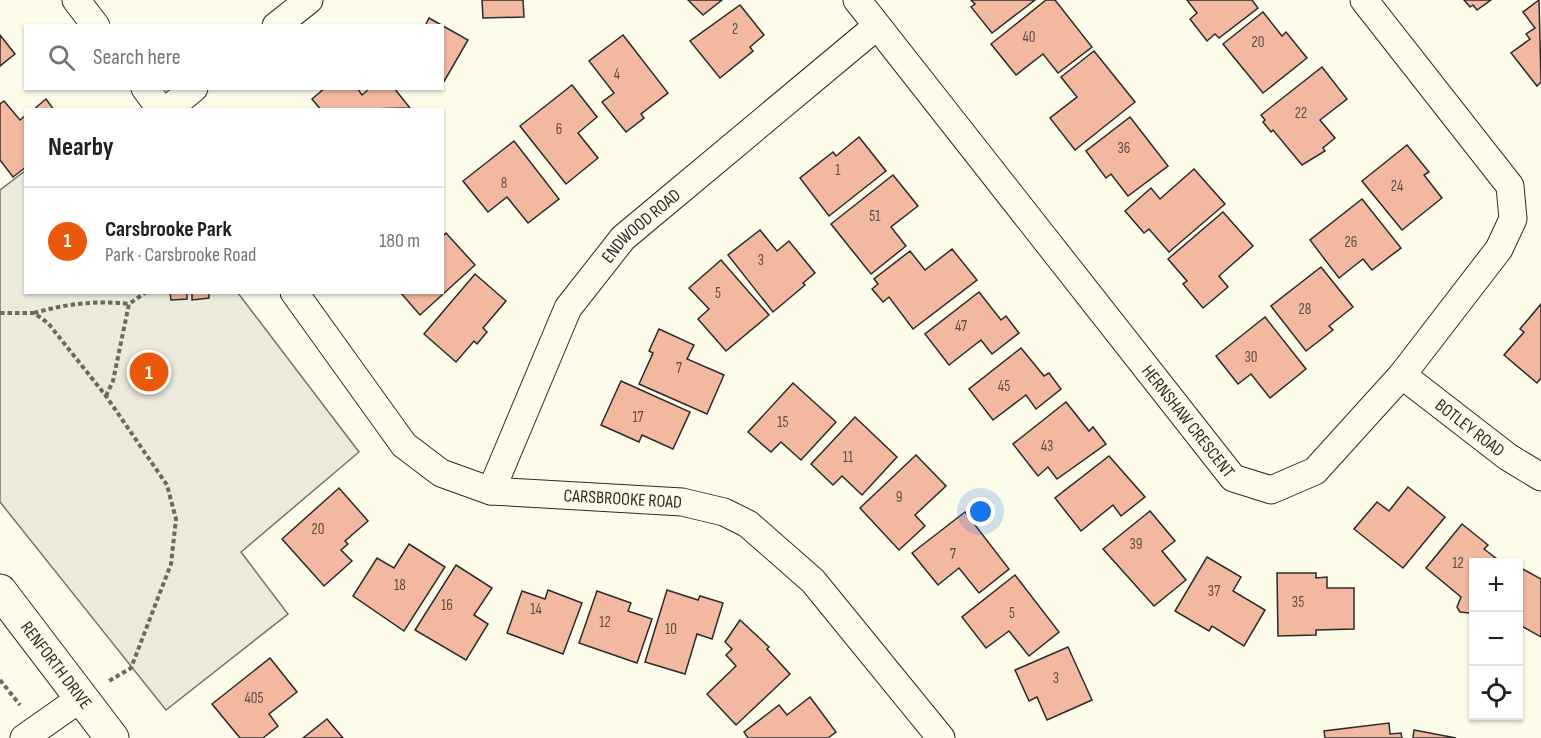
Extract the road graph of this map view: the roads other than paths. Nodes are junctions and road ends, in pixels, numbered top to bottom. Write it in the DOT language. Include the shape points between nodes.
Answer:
graph roads {
  1 [pos="76,0"];
  2 [pos="309,0"];
  3 [pos="857,0"];
  4 [pos="1364,0"];
  5 [pos="94,24"];
  6 [pos="279,24"];
  7 [pos="877,26"];
  8 [pos="147,90"];
  9 [pos="192,90"];
  10 [pos="160,108"];
  11 [pos="169,108"];
  12 [pos="295,294"];
  13 [pos="1402,375"];
  14 [pos="1541,477"];
  15 [pos="491,491"];
  16 [pos="0,591"];
  17 [pos="81,698"];
  18 [pos="24,738"];
  19 [pos="112,738"];
  20 [pos="941,738"];
  1 -- 5 [label="street"];
  2 -- 6 [label="street"];
  3 -- 7 [label="street, HERNSHAW CRESCENT"];
  4 -- 13 [label="street, HERNSHAW CRESCENT" via="1510,186 1513,219 1499,249"];
  7 -- 13 [label="street, HERNSHAW CRESCENT" via="1233,478 1271,490 1315,471"];
  7 -- 15 [label="street, ENDWOOD ROAD" via="623,238 568,308"];
  8 -- 10 [label="street"];
  9 -- 11 [label="street"];
  12 -- 15 [label="street, CARSBROOKE ROAD" via="404,445 441,473"];
  13 -- 14 [label="street, BOTLEY ROAD" via="1508,457"];
  15 -- 20 [label="street, CARSBROOKE ROAD" via="682,502 724,512 748,524 813,580"];
  16 -- 17 [label="street, RENFORTH DRIVE"];
  17 -- 18 [label="street"];
  17 -- 19 [label="street, RENFORTH DRIVE"];
}
